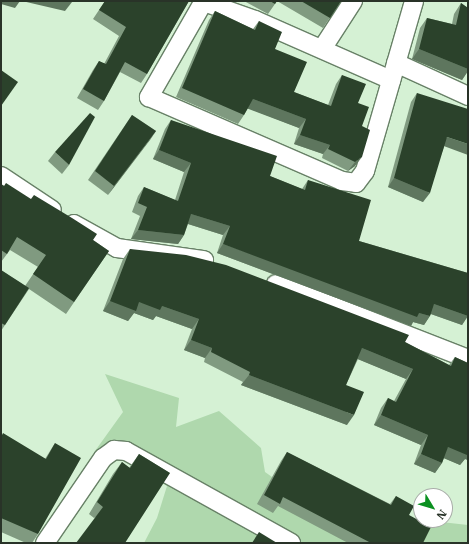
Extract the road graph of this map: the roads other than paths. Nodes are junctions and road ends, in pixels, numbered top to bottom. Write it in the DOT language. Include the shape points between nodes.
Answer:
graph roads {
  1 [pos="353,1"];
  2 [pos="414,1"];
  3 [pos="204,2"];
  4 [pos="322,49"];
  5 [pos="394,72"];
  6 [pos="468,96"];
  7 [pos="1,176"];
  8 [pos="222,264"];
  9 [pos="259,278"];
  10 [pos="468,359"];
  11 [pos="45,543"];
  12 [pos="291,543"];
  1 -- 4 [label="street"];
  2 -- 5 [label="street"];
  3 -- 4 [label="street"];
  3 -- 5 [label="street" via="149,98 342,181 356,183 365,171"];
  4 -- 5 [label="street"];
  5 -- 6 [label="street"];
  7 -- 8 [label="street" via="98,240 116,248 181,255"];
  9 -- 10 [label="street"];
  11 -- 12 [label="street" via="103,458 114,450 126,451"];
}
